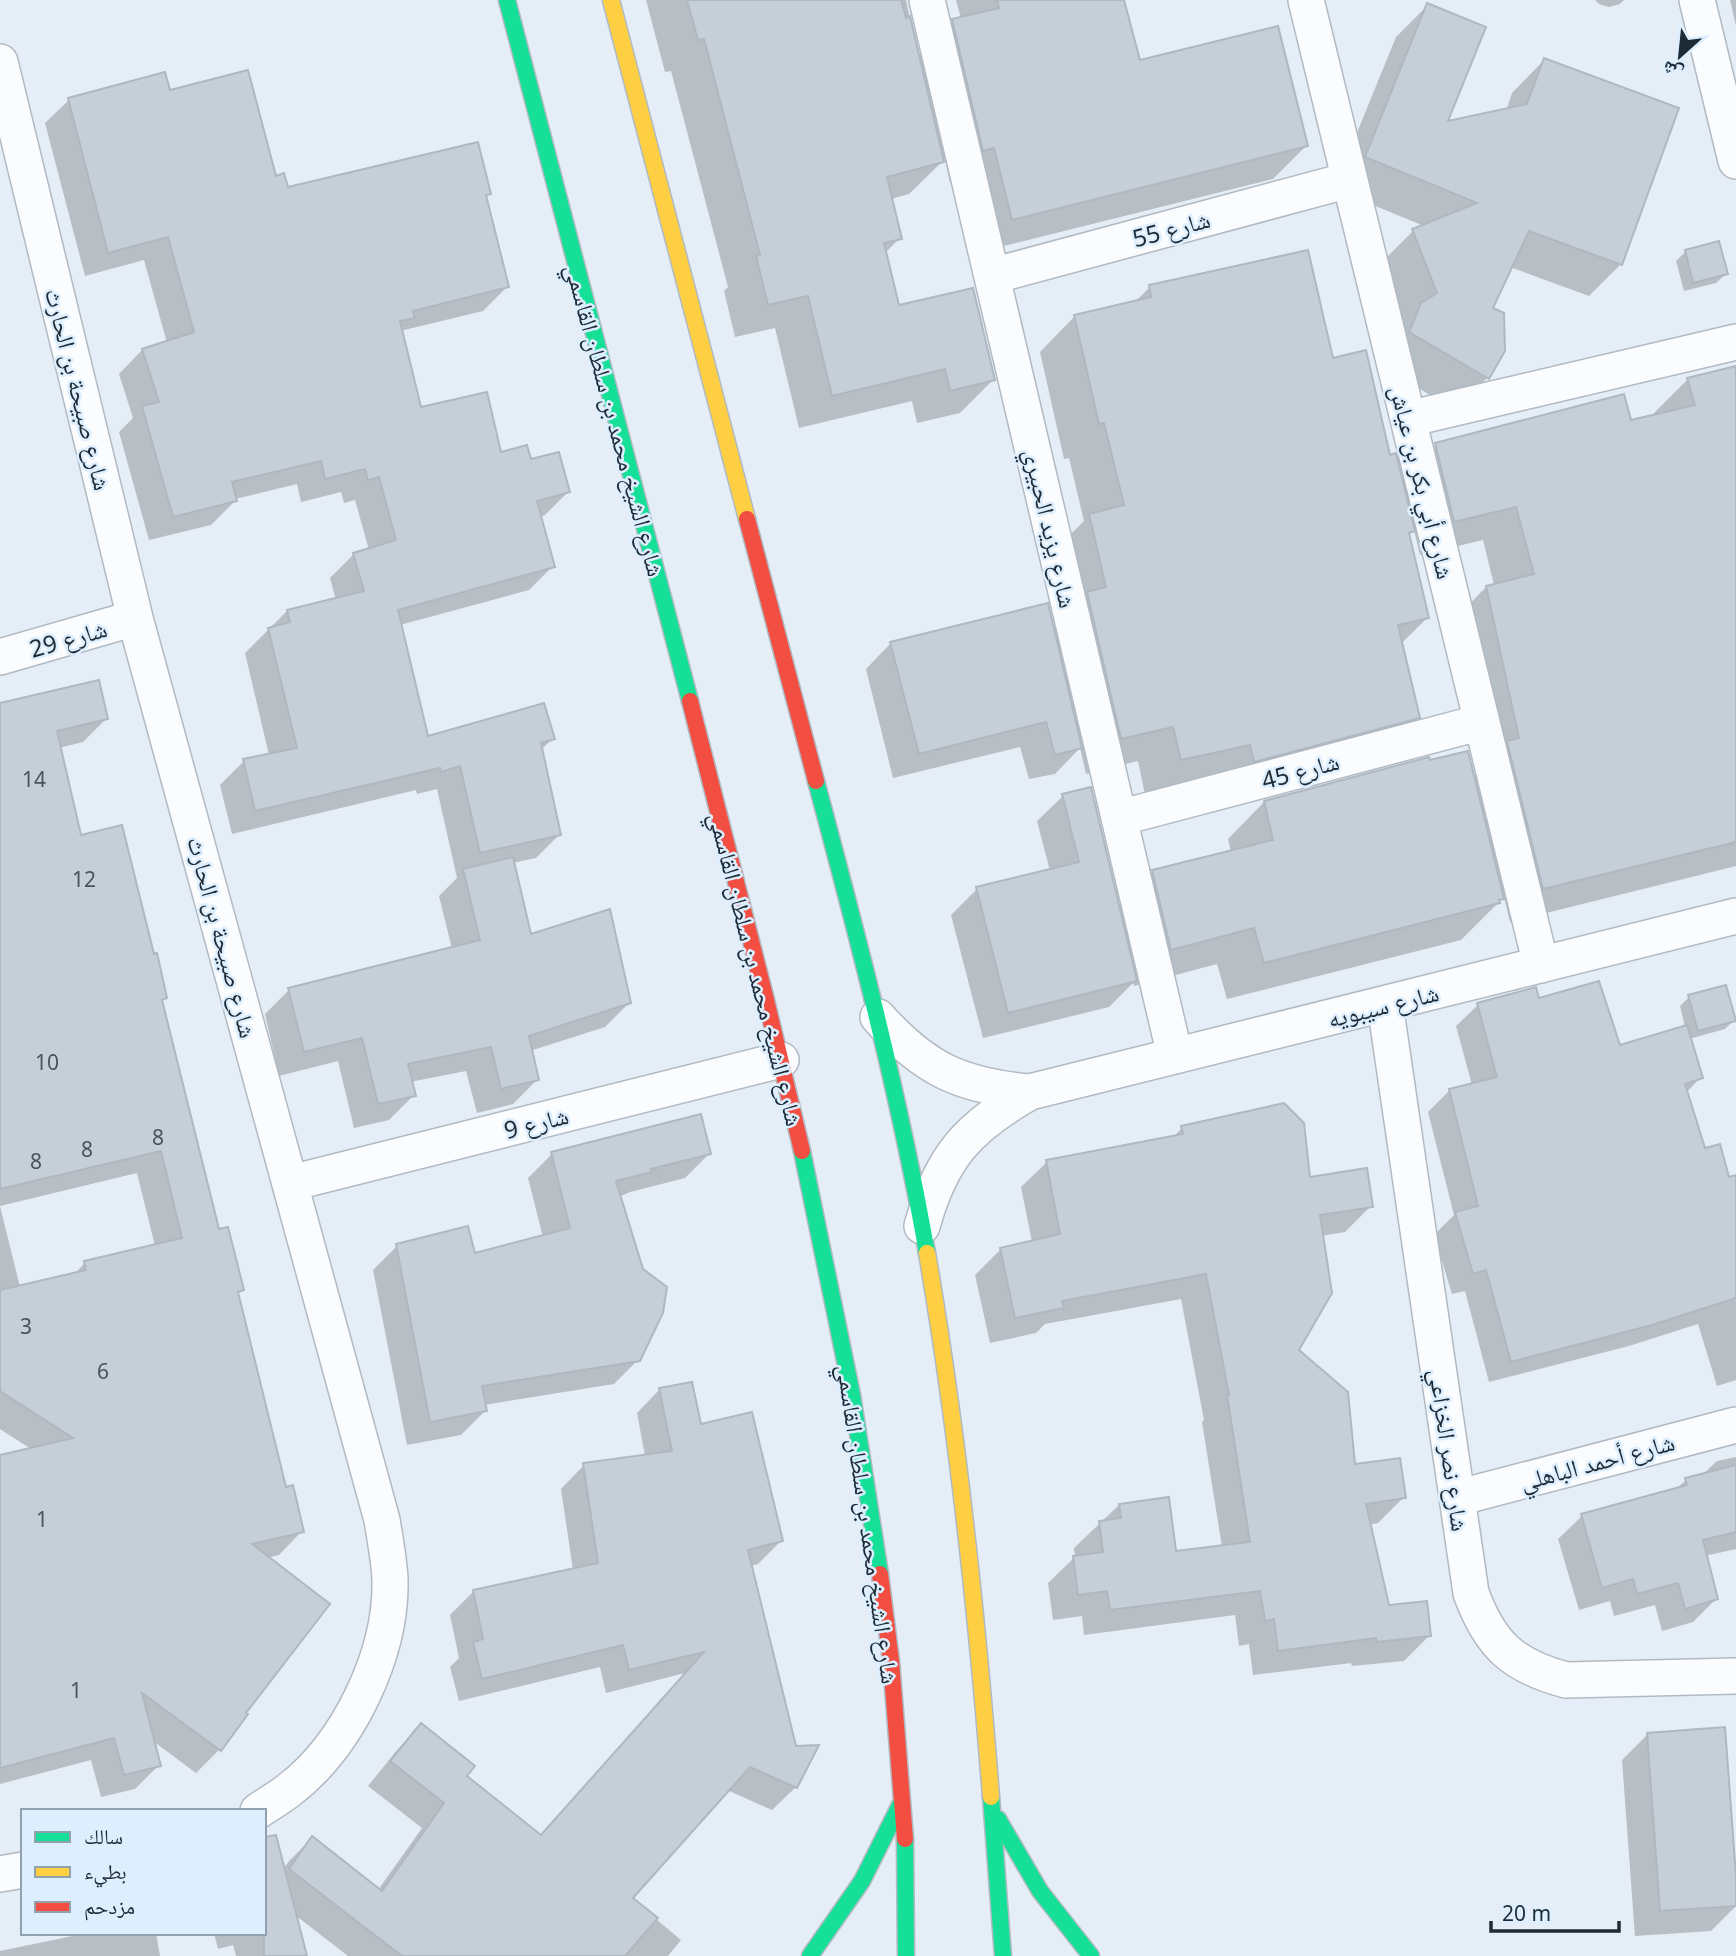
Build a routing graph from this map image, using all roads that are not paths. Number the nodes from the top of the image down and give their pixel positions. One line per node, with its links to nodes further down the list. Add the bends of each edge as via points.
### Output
1 (507, 0): 22 (main road, شارع الشيخ محمد بن سلطان القاسمي)
2 (611, 0): 20 (main road)
3 (927, 0): 10 (street, شارع يزيد الحبيري)
4 (1306, 0): 9 (street, شارع أبي بكر بن عياش)
5 (1697, 0): 7 (street)
6 (0, 62): 13 (street, شارع صبيحة بن الحارث)
7 (1728, 94): 8 (street)
8 (1736, 162)
9 (1349, 180): 10 (street, شارع 55); 12 (street, شارع أبي بكر بن عياش)
10 (992, 276): 16 (street, شارع يزيد الحبيري)
11 (1736, 342): 12 (street)
12 (1408, 419): 15 (street, شارع أبي بكر بن عياش)
13 (135, 618): 14 (street, شارع 29); 24 (street, شارع صبيحة بن الحارث)
14 (0, 657)
15 (1482, 722): 16 (street, شارع 45); 18 (street, شارع أبي بكر بن عياش)
16 (1119, 818): 21 (street, شارع يزيد الحبيري)
17 (1736, 916): 18 (street, شارع سيبويه)
18 (1541, 965): 19 (street, شارع سيبويه)
19 (1385, 1004): 21 (street, شارع سيبويه); 27 (street, شارع نصر الخزاعي)
20 (878, 1017): 23 (street, شارع سيبويه, via 901,1043 961,1080 995,1089); 25 (main road)
21 (1175, 1056): 23 (street, شارع سيبويه)
22 (780, 1060): 24 (street, شارع 9); 29 (main road, شارع الشيخ محمد بن سلطان القاسمي, via 824,1249 858,1431 886,1613)
23 (1030, 1091): 25 (street, شارع سيبويه, via 971,1132 932,1192)
24 (291, 1183): 30 (street, شارع صبيحة بن الحارث, via 382,1520 390,1580 384,1639 364,1696 332,1746 290,1789)
25 (922, 1226): 31 (main road, via 970,1544)
26 (1736, 1425): 27 (street, شارع أحمد الباهلي)
27 (1457, 1498): 28 (street, شارع نصر الخزاعي, via 1471,1593 1495,1642 1516,1660 1539,1673 1566,1680)
28 (1736, 1676)
29 (904, 1797): 34 (main road, via 862,1881); 35 (main road, شارع الشيخ محمد بن سلطان القاسمي)
30 (261, 1809)
31 (992, 1810): 36 (main road); 37 (main road, via 1039,1891)
32 (21, 1870): 33 (street)
33 (0, 1874)
34 (810, 1956)
35 (906, 1956)
36 (1003, 1956)
37 (1091, 1956)

